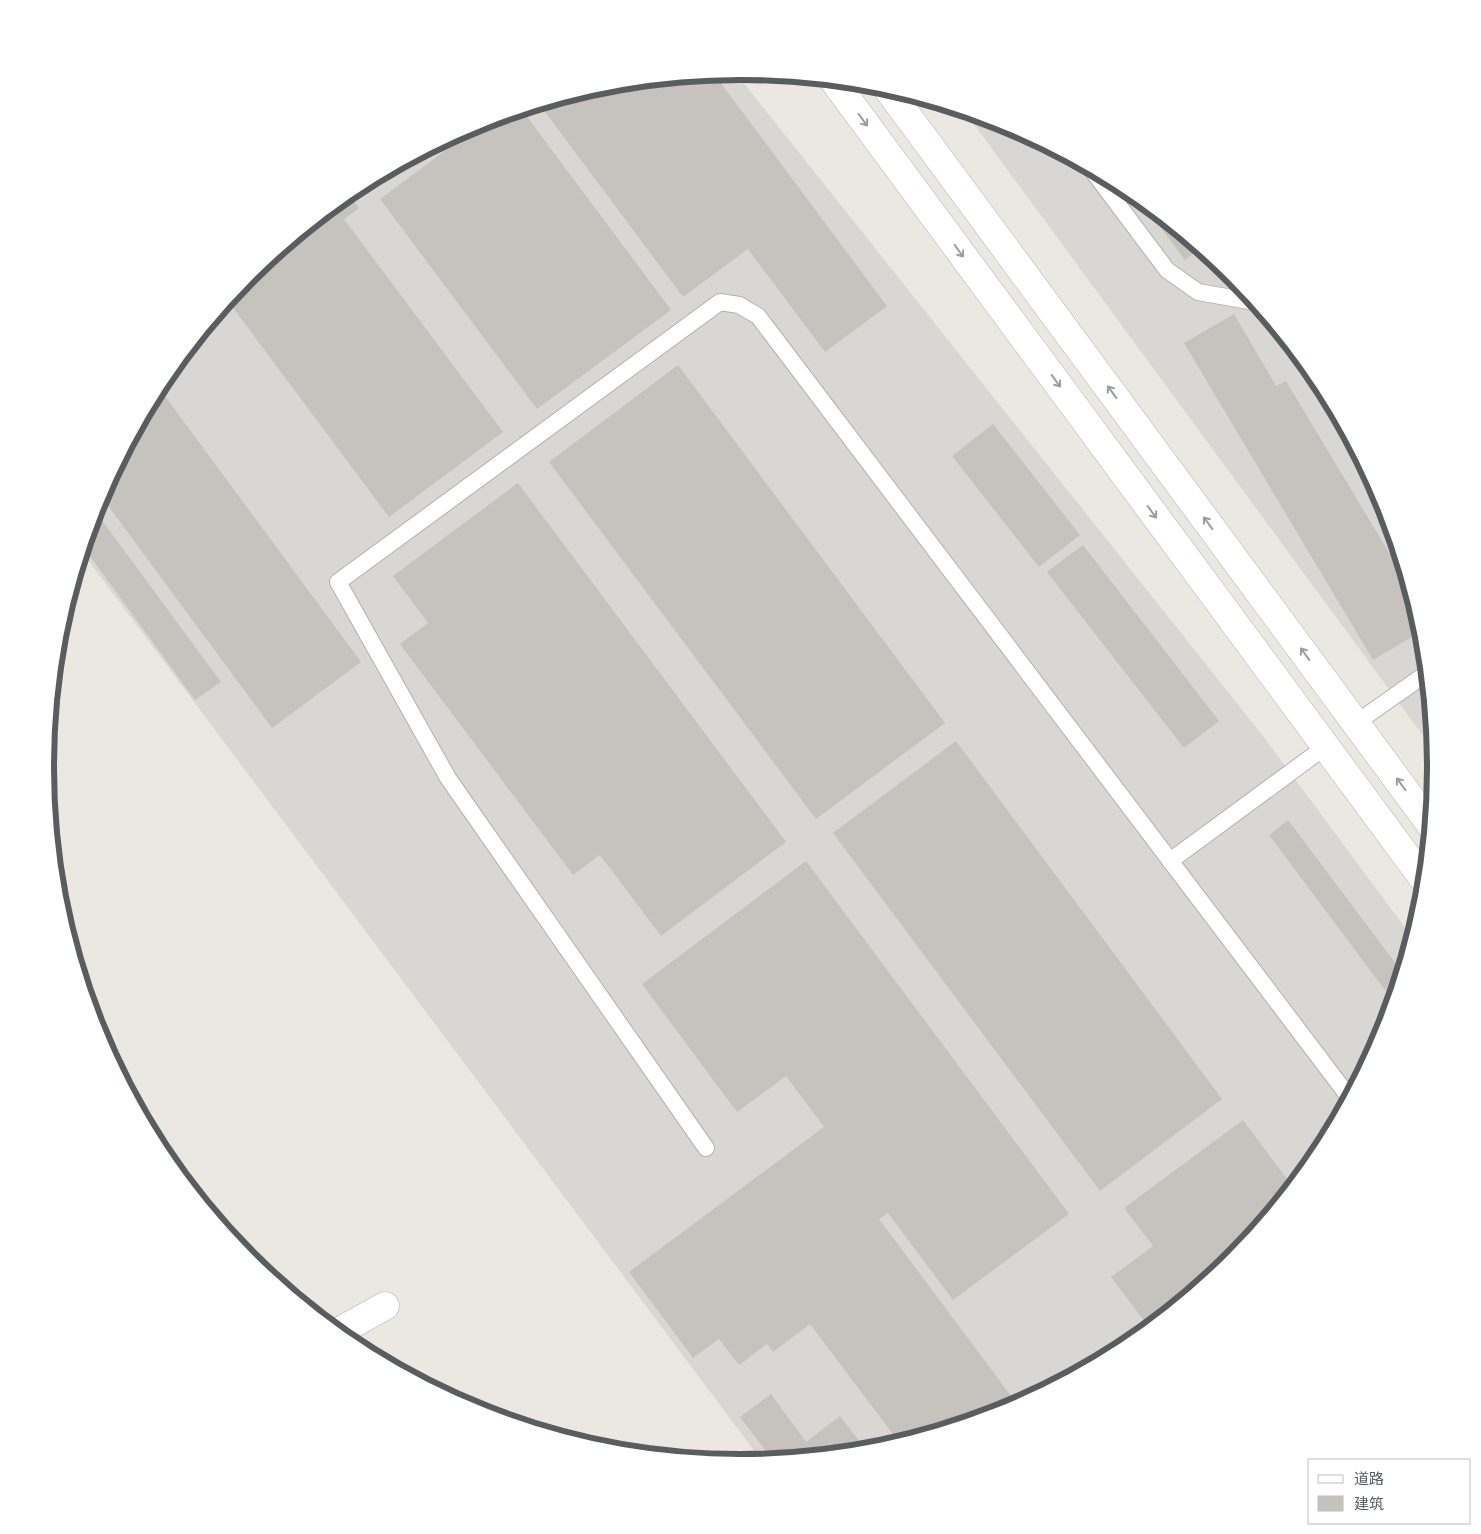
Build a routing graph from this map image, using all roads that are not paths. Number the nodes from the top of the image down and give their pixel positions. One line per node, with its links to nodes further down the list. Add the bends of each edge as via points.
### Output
1 (839, 87): 7 (street, one-way to 7)
2 (894, 98): 6 (street, one-way to 2)
3 (1102, 183): 4 (lane, via 1167,270 1198,292)
4 (1244, 300)
5 (1421, 677): 6 (lane)
6 (1356, 723): 8 (street, one-way to 6)
7 (1326, 747): 9 (lane); 10 (street)
8 (1425, 818)
9 (1170, 861): 11 (lane); 12 (lane, via 758,316 739,305 720,302 338,582 448,778)
10 (1419, 872)
11 (1345, 1092)
12 (706, 1148)
13 (385, 1306): 14 (street)
14 (345, 1328)

